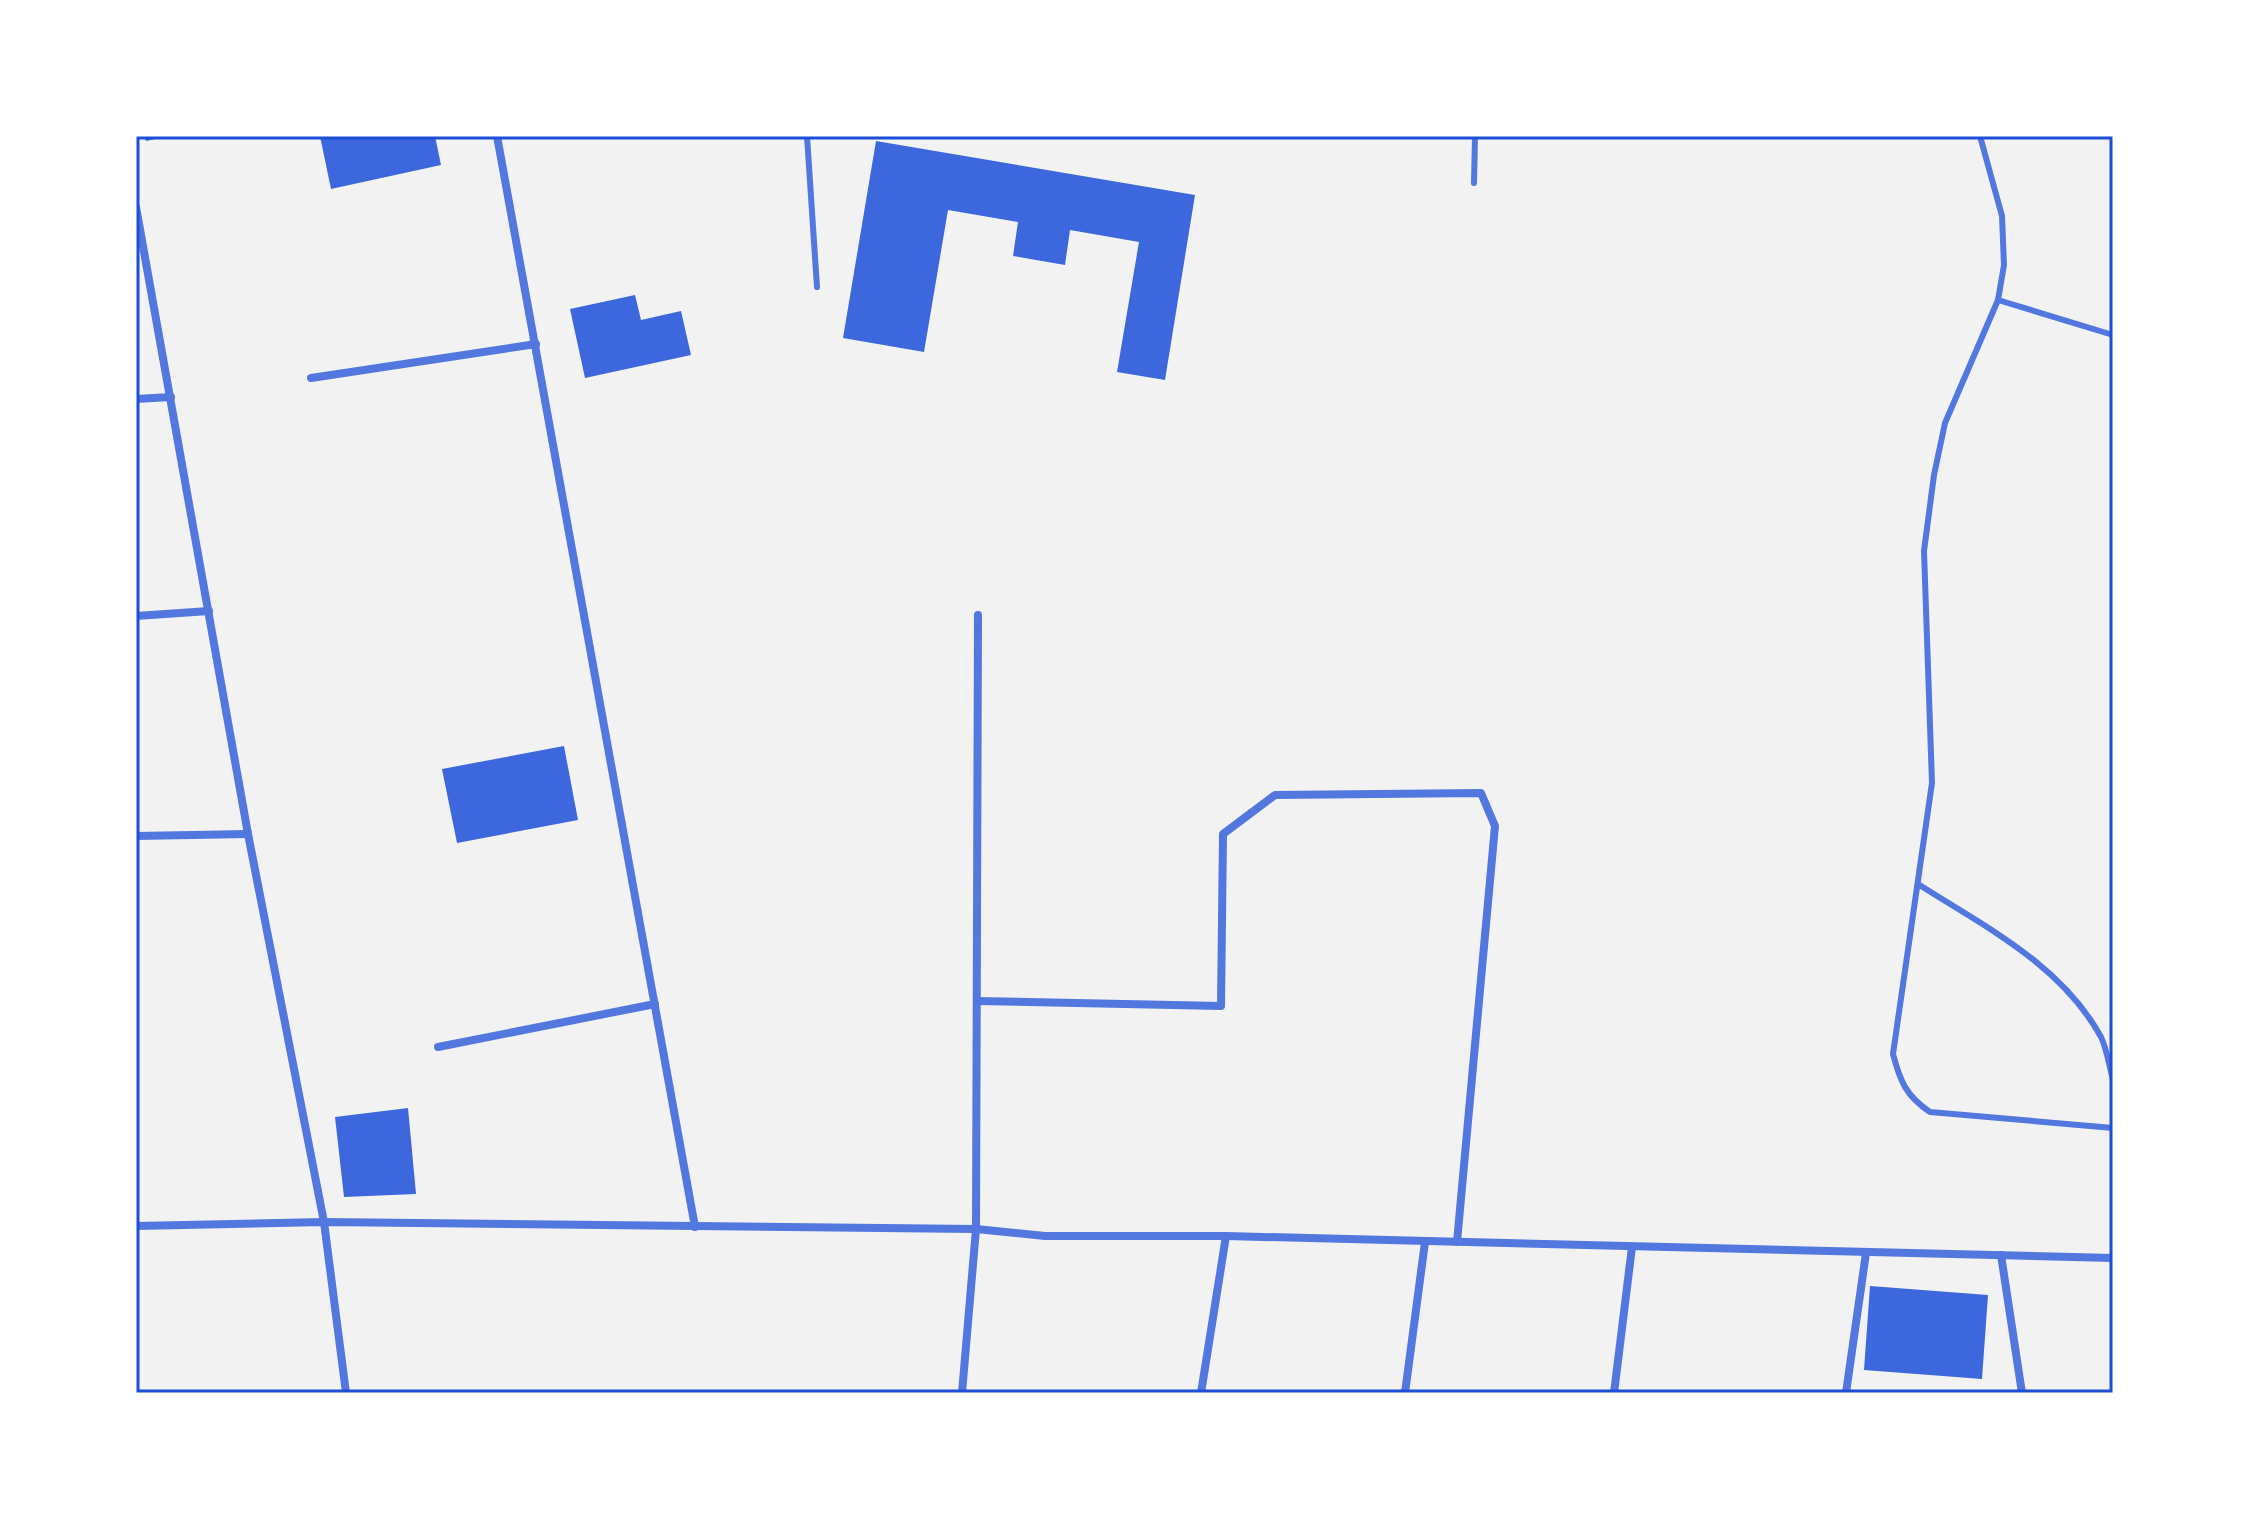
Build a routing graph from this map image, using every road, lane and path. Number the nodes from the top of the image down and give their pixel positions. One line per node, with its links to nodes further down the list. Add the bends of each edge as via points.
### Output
1 (497, 136): 10 (street)
2 (807, 136): 7 (lane)
3 (1475, 136): 5 (lane)
4 (1980, 136): 8 (lane, via 2002,216 2004,265)
5 (1474, 183)
6 (136, 207): 12 (street)
7 (817, 287)
8 (1998, 300): 9 (lane); 19 (lane, via 1945,423 1924,551 1932,783)
9 (2113, 335)
10 (536, 344): 11 (street); 21 (street)
11 (311, 378)
12 (171, 397): 13 (street); 14 (street)
13 (136, 399)
14 (209, 611): 16 (street); 17 (street)
15 (978, 615): 20 (street)
16 (136, 616)
17 (248, 834): 18 (street); 25 (street)
18 (136, 836)
19 (1918, 884): 23 (lane, via 2038,961 2076,1001 2102,1040); 24 (lane, via 1893,1054 1911,1099 1930,1112)
20 (977, 1001): 28 (street); 31 (street, via 1221,1006 1223,834 1275,795 1481,793 1495,826)
21 (655, 1004): 22 (street); 27 (street)
22 (438, 1047)
23 (2113, 1079)
24 (2113, 1128)
25 (324, 1222): 26 (street); 27 (street); 36 (street)
26 (136, 1226)
27 (695, 1227): 28 (street)
28 (976, 1229): 29 (street, via 1045,1236); 37 (street)
29 (1226, 1236): 30 (street); 38 (street)
30 (1425, 1242): 31 (street); 39 (street)
31 (1457, 1242): 32 (street)
32 (1632, 1247): 33 (street); 40 (street)
33 (1866, 1253): 34 (street); 41 (street)
34 (2001, 1255): 35 (street); 42 (street)
35 (2113, 1258)
36 (346, 1393)
37 (962, 1393)
38 (1201, 1393)
39 (1405, 1393)
40 (1614, 1393)
41 (1846, 1393)
42 (2022, 1393)

